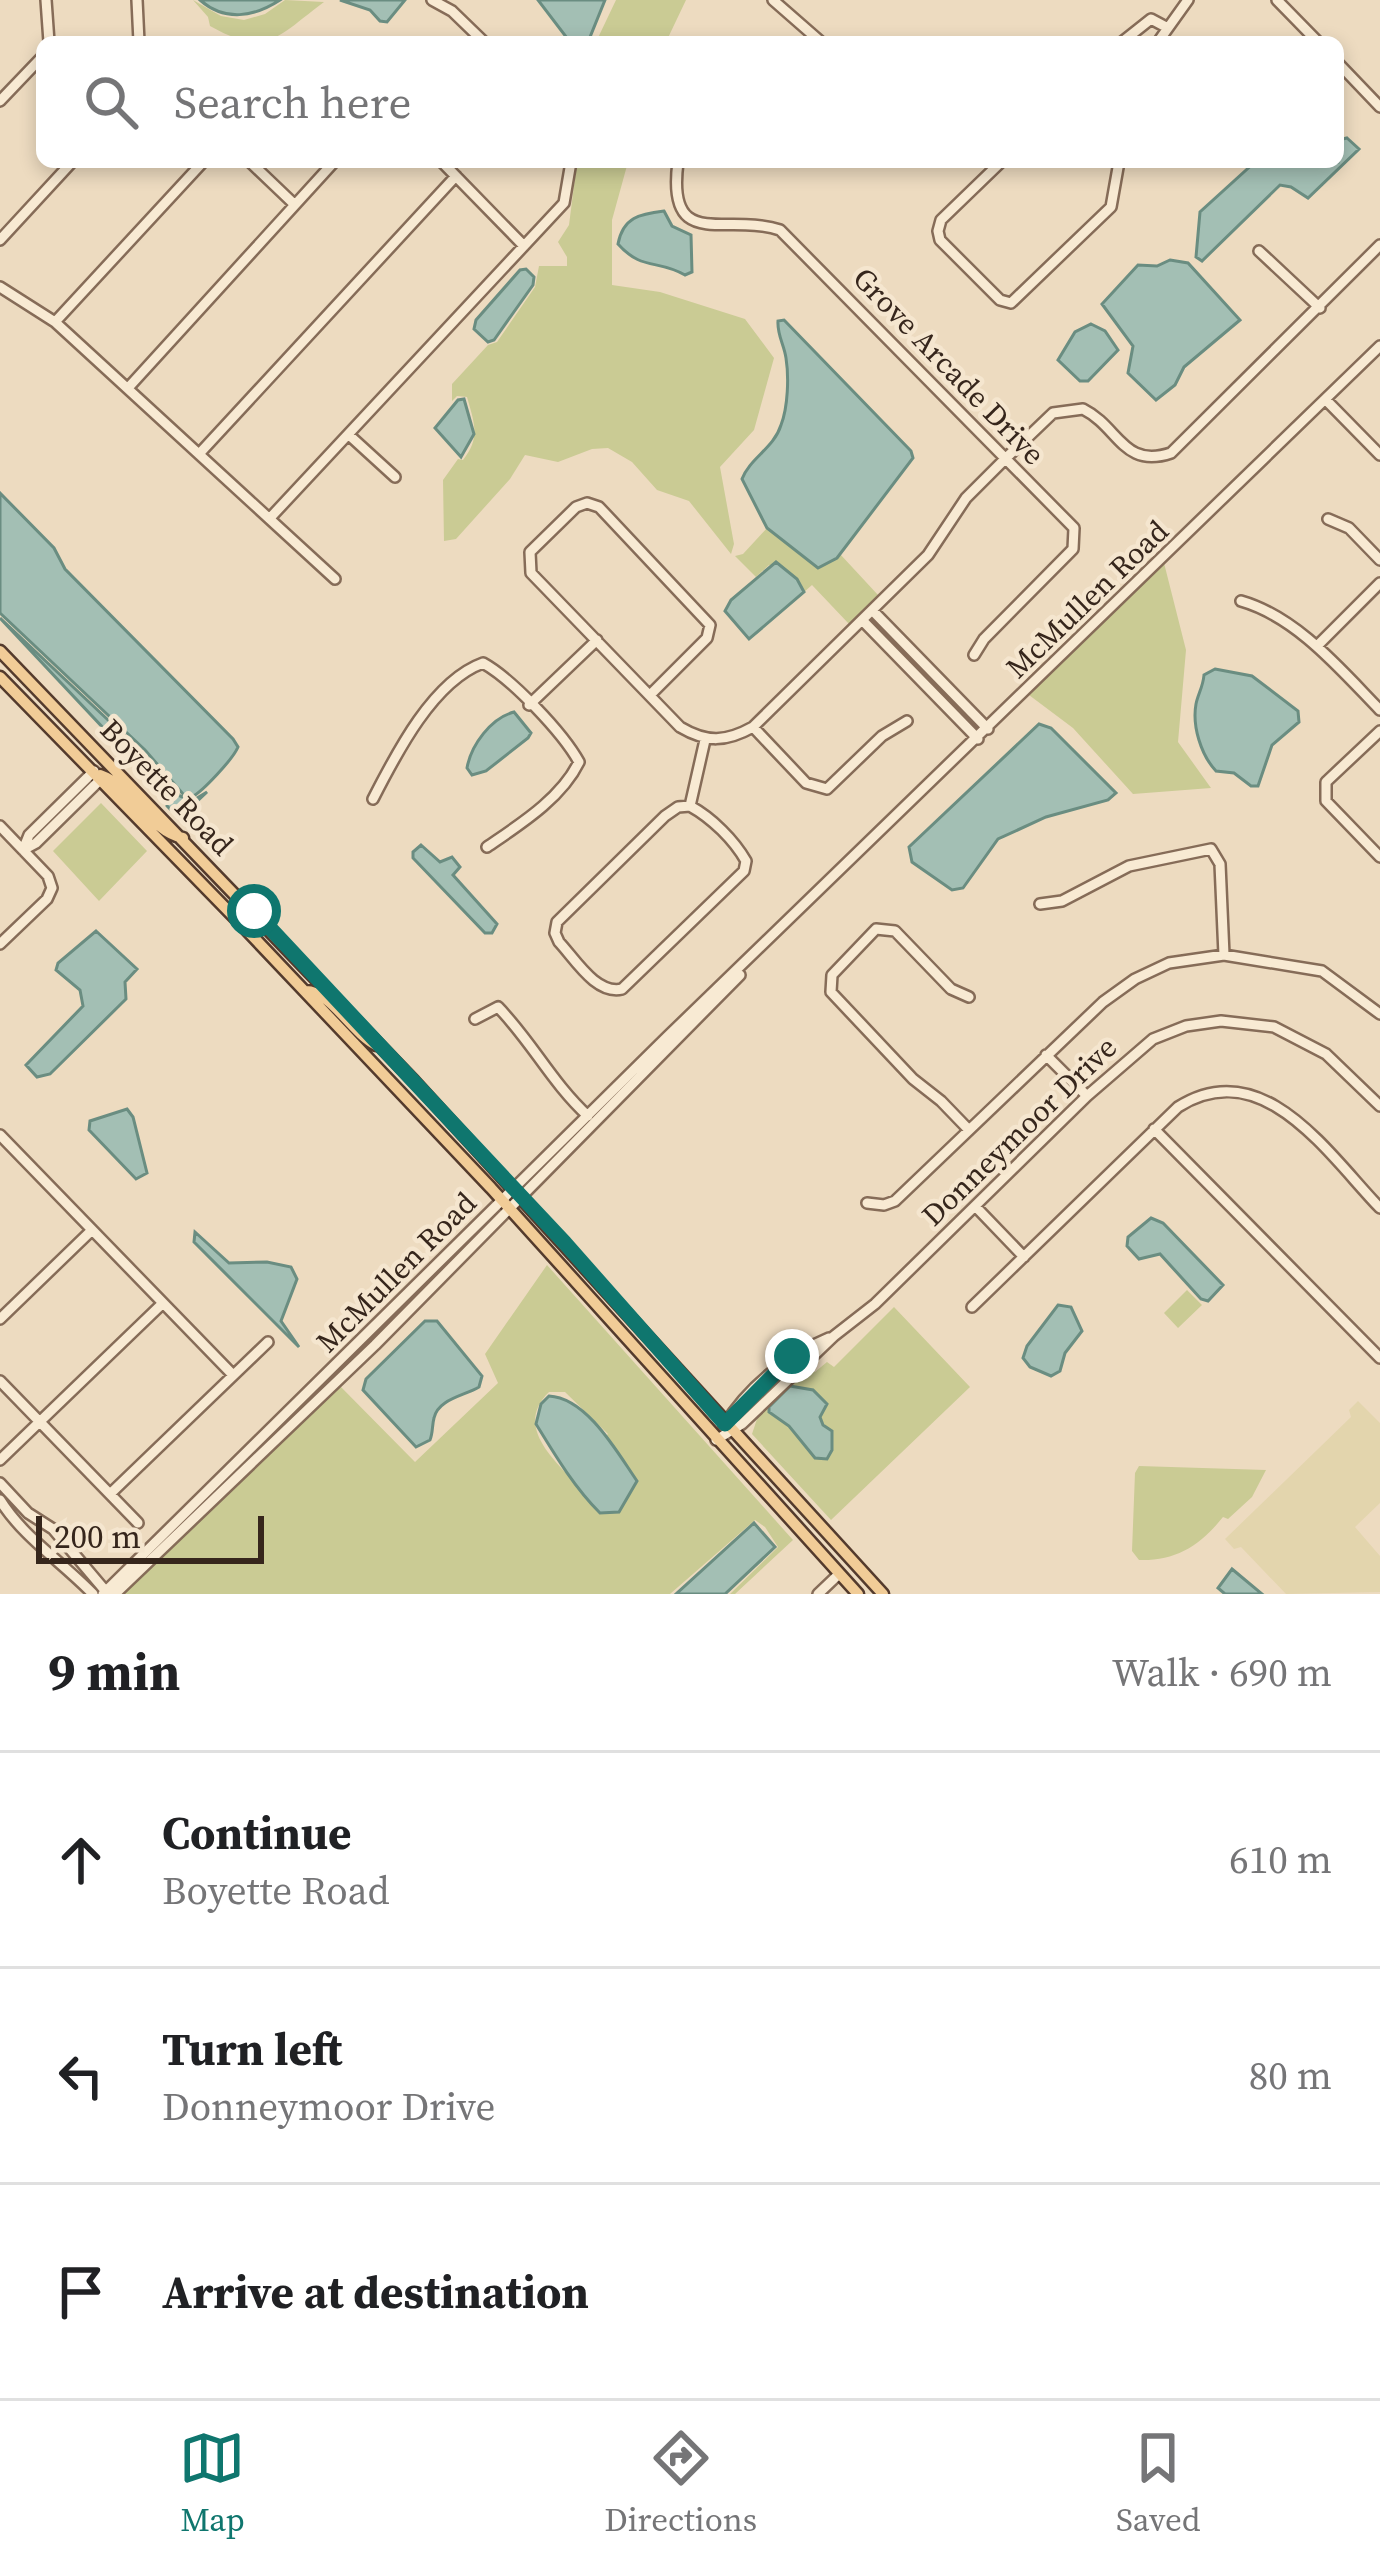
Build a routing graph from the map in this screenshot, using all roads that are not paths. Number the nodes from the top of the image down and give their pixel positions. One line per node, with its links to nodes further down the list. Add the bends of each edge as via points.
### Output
1 (46, 0): 10 (street)
2 (137, 0): 11 (street)
3 (432, 0): 12 (street)
4 (772, 0): 8 (street)
5 (796, 0): 8 (street)
6 (1189, 0): 9 (street)
7 (1277, 0): 16 (street)
8 (787, 12): 13 (street)
9 (1166, 27): 14 (street, via 1150,19); 15 (street)
10 (49, 36)
11 (139, 36)
12 (478, 36)
13 (814, 36)
14 (1129, 36)
15 (1161, 36)
16 (1312, 36)
17 (36, 62): 19 (street)
18 (1344, 69): 20 (street)
19 (0, 101)
20 (1380, 106)
21 (66, 168): 32 (street)
22 (197, 168): 38 (street)
23 (256, 168): 31 (street)
24 (328, 168): 31 (street)
25 (448, 168): 30 (street)
26 (571, 168): 34 (street, via 564,202)
27 (677, 168): 45 (street, Grove Arcade Drive, via 686,217 780,230)
28 (995, 168): 29 (street, via 938,231 1011,303 1112,207)
29 (1118, 168)
30 (456, 176): 34 (street); 43 (street)
31 (294, 204): 40 (street)
32 (0, 240)
33 (1380, 245): 37 (street)
34 (524, 247): 42 (street)
35 (1259, 251): 37 (street)
36 (0, 287): 38 (street)
37 (1321, 308): 45 (street, via 1172,453 1133,454 1093,414 1064,409)
38 (56, 322): 40 (street)
39 (1380, 346): 41 (street, McMullen Road)
40 (128, 388): 43 (street)
41 (1326, 400): 44 (street); 65 (street, McMullen Road)
42 (349, 435): 46 (street); 47 (street)
43 (199, 454): 47 (street)
44 (1380, 455)
45 (1006, 458): 53 (street); 58 (street, Grove Arcade Drive, via 1076,538)
46 (394, 477)
47 (270, 518): 50 (street)
48 (1328, 519): 49 (street)
49 (1380, 560)
50 (335, 579)
51 (1380, 583): 56 (street)
52 (1241, 601): 56 (street)
53 (872, 610): 54 (street); 65 (street)
54 (862, 620): 64 (street); 67 (street)
55 (597, 640): 60 (street); 60 (street, via 528,562 587,503 599,506 710,625 707,638); 61 (street)
56 (1317, 646): 62 (street)
57 (0, 651): 73 (main road, Boyette Road)
58 (974, 655)
59 (0, 677): 69 (main road, Boyette Road)
60 (650, 694): 68 (street, via 680,727)
61 (529, 704): 70 (street, via 495,670 483,663 469,668 416,721); 74 (street, via 579,763 524,822)
62 (1380, 710)
63 (907, 721): 64 (street, via 827,789 806,783)
64 (752, 727): 68 (street)
65 (988, 729): 67 (street, McMullen Road)
66 (1380, 731): 76 (street, via 1323,791)
67 (978, 739): 82 (street, McMullen Road)
68 (705, 740): 71 (street)
69 (97, 775): 73 (main road); 75 (street); 81 (main road, Boyette Road)
70 (374, 799)
71 (690, 806): 71 (street, via 740,850 744,872 622,989 602,988 559,942 557,922 665,816)
72 (0, 826): 75 (street)
73 (184, 838): 80 (main road, Boyette Road)
74 (487, 847)
75 (23, 850): 78 (street, via 52,888)
76 (1380, 857)
77 (1040, 904): 79 (street, via 1129,866 1210,849 1220,864)
78 (0, 944)
79 (1224, 955): 84 (street, via 1322,971); 87 (street, via 1169,963 1135,979)
80 (301, 961): 81 (main road); 86 (main road, Boyette Road)
81 (304, 991): 86 (main road, via 319,993 357,1034); 96 (main road, Boyette Road)
82 (717, 995): 90 (street, McMullen Road); 94 (street, McMullen Road)
83 (969, 997): 92 (street, via 951,989 895,931 876,929 832,975 831,992)
84 (1380, 1014)
85 (475, 1019): 90 (street, via 498,1007)
86 (384, 1049): 94 (main road, Boyette Road)
87 (1046, 1055): 88 (street); 92 (street)
88 (1087, 1096): 89 (street, Donneymoor Drive, via 1153,1039 1246,1021 1326,1054); 97 (street, Donneymoor Drive)
89 (1380, 1106)
90 (588, 1116): 94 (street, McMullen Road)
91 (1154, 1129): 98 (street, via 1205,1094 1264,1097); 100 (street); 105 (street)
92 (969, 1130): 95 (street, via 895,1201)
93 (0, 1135): 99 (street)
94 (518, 1192): 96 (street, McMullen Road); 109 (main road, Boyette Road)
95 (867, 1203)
96 (506, 1204): 110 (main road, Boyette Road); 117 (street, McMullen Road); 119 (street, McMullen Road, via 375,1345)
97 (975, 1206): 100 (street); 109 (street, Donneymoor Drive)
98 (1380, 1208)
99 (92, 1230): 101 (street); 103 (street)
100 (1024, 1257): 102 (street)
101 (163, 1303): 106 (street); 108 (street)
102 (972, 1307)
103 (0, 1319)
104 (268, 1342): 106 (street)
105 (1380, 1358)
106 (233, 1375): 113 (street)
107 (0, 1381): 108 (street)
108 (40, 1422): 111 (street); 113 (street)
109 (728, 1427): 110 (street, Donneymoor Drive); 123 (main road, Boyette Road)
110 (716, 1440): 116 (main road, Boyette Road)
111 (0, 1460)
112 (0, 1483): 118 (street)
113 (110, 1494): 115 (street)
114 (0, 1500): 120 (street)
115 (138, 1523)
116 (839, 1574): 121 (street); 122 (main road, Boyette Road)
117 (121, 1578): 118 (street); 119 (street, McMullen Road)
118 (94, 1579): 119 (street)
119 (108, 1593)
120 (93, 1594)
121 (818, 1594)
122 (858, 1594)
123 (883, 1594)

